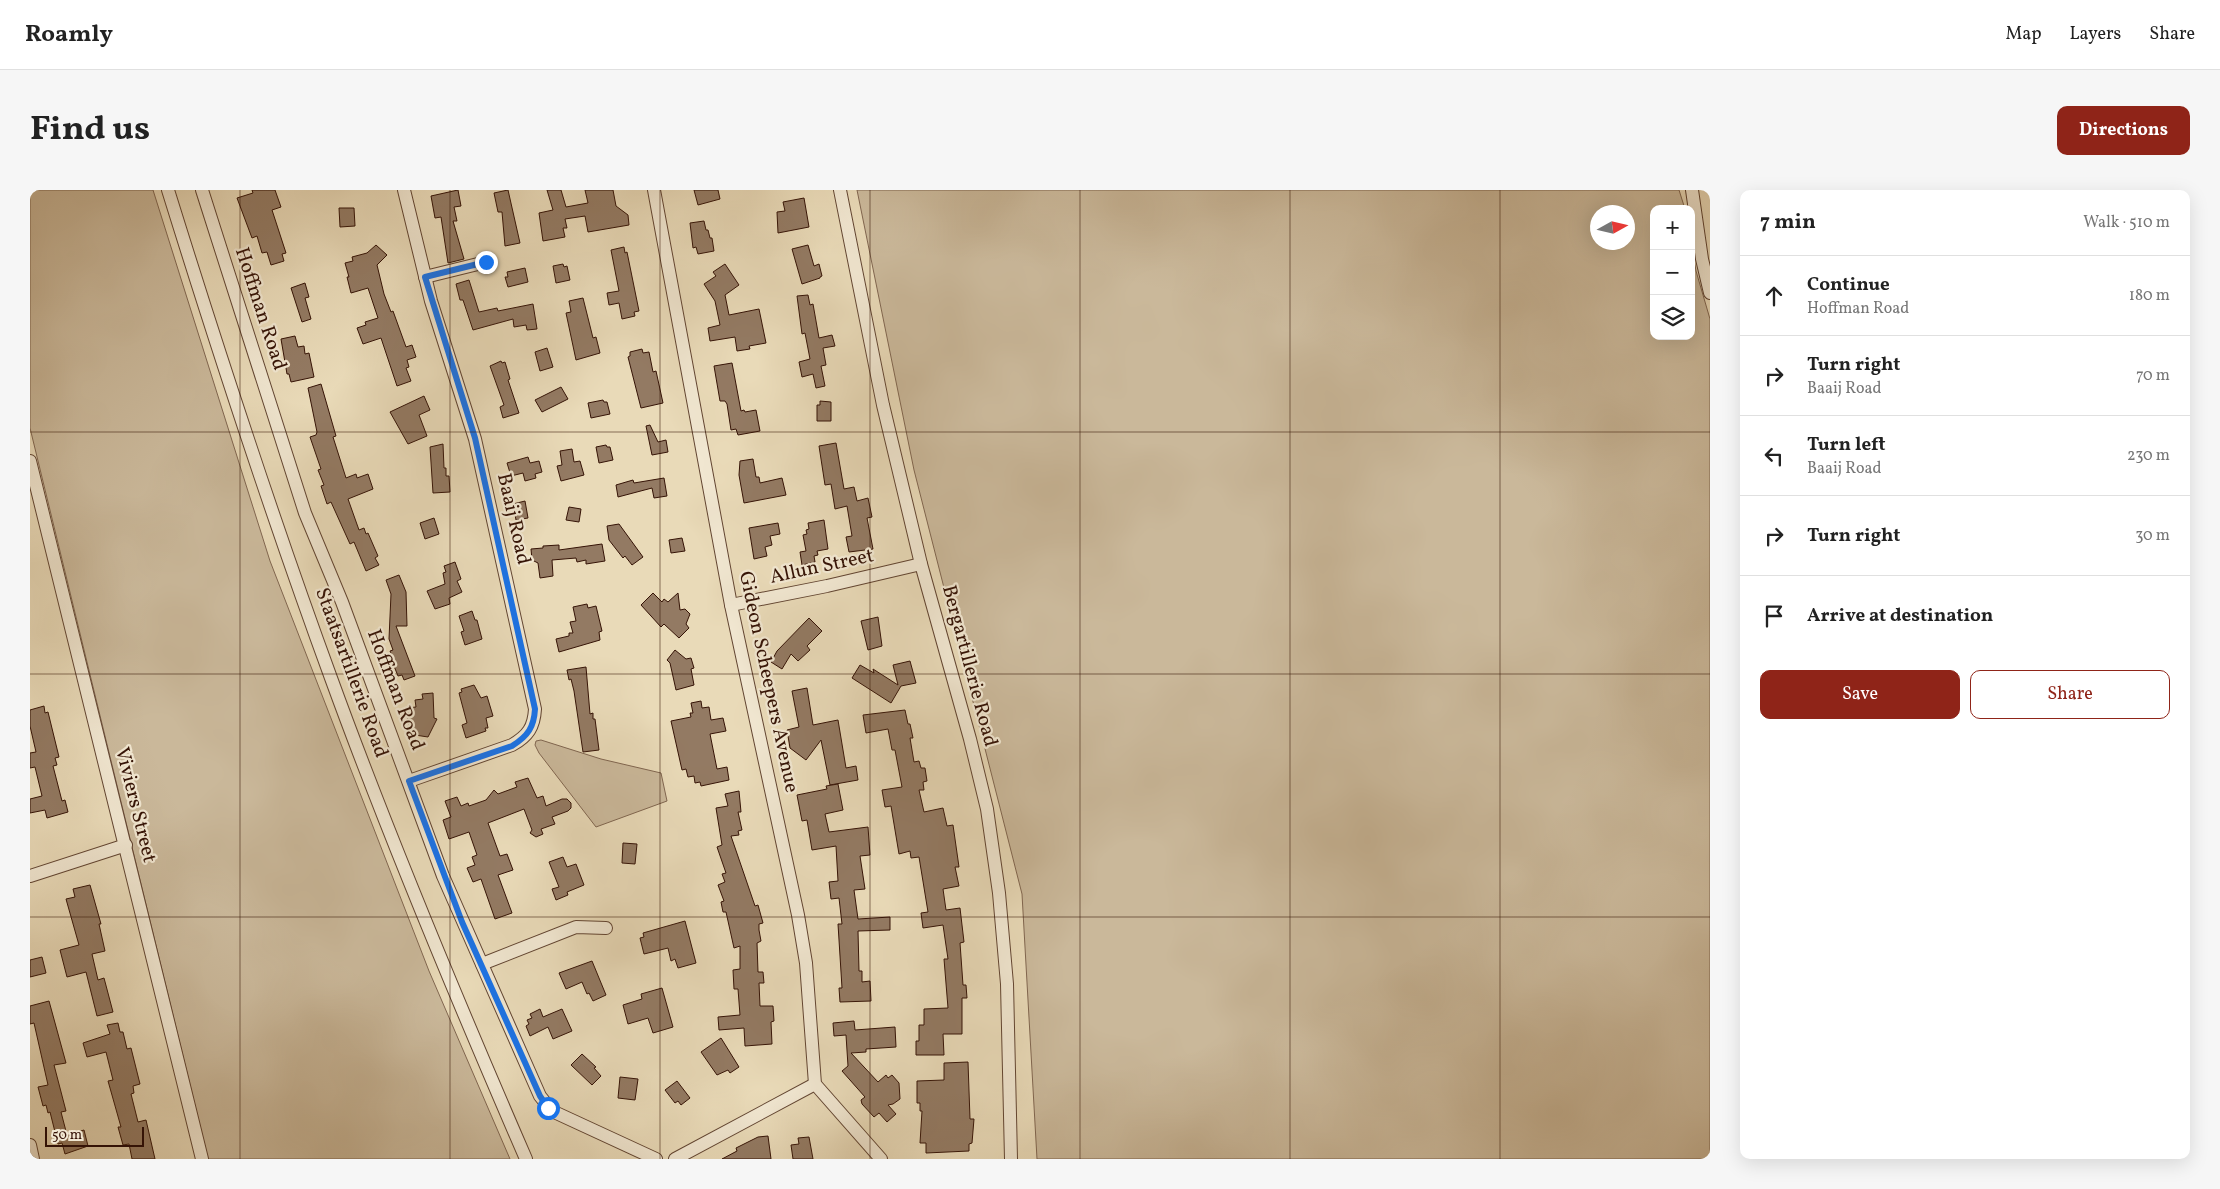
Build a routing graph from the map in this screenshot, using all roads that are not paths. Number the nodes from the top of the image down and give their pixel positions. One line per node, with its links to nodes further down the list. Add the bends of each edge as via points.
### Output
1 (168, 190): 22 (street, Staatsartillerie Road, via 259,474 331,679 455,995)
2 (202, 190): 13 (street, Hoffman Road, via 305,512)
3 (404, 190): 8 (street, Baaij Road)
4 (654, 190): 12 (street, Gideon Scheepers Avenue)
5 (840, 190): 11 (street, Bergartillerie Road, via 884,405)
6 (1692, 190): 9 (street)
7 (486, 262): 8 (street)
8 (425, 277): 13 (street, Baaij Road, via 475,438 535,709 534,724 524,739 512,746)
9 (1710, 293)
10 (30, 461): 14 (street, Viviers Street)
11 (921, 564): 12 (street, Allun Street); 26 (street, Bergartillerie Road, via 987,809 1008,984)
12 (731, 605): 18 (street, Gideon Scheepers Avenue, via 798,915 806,963)
13 (409, 781): 17 (street, Hoffman Road, via 444,876)
14 (126, 845): 15 (street); 21 (street, Viviers Street)
15 (30, 876)
16 (606, 928): 17 (street, via 576,927)
17 (482, 964): 23 (street, Hoffman Road, via 548,1108)
18 (815, 1084): 24 (street); 25 (street)
19 (30, 1145): 20 (street)
20 (33, 1159)
21 (202, 1159)
22 (526, 1159)
23 (656, 1159)
24 (675, 1159)
25 (881, 1159)
26 (1011, 1159)

